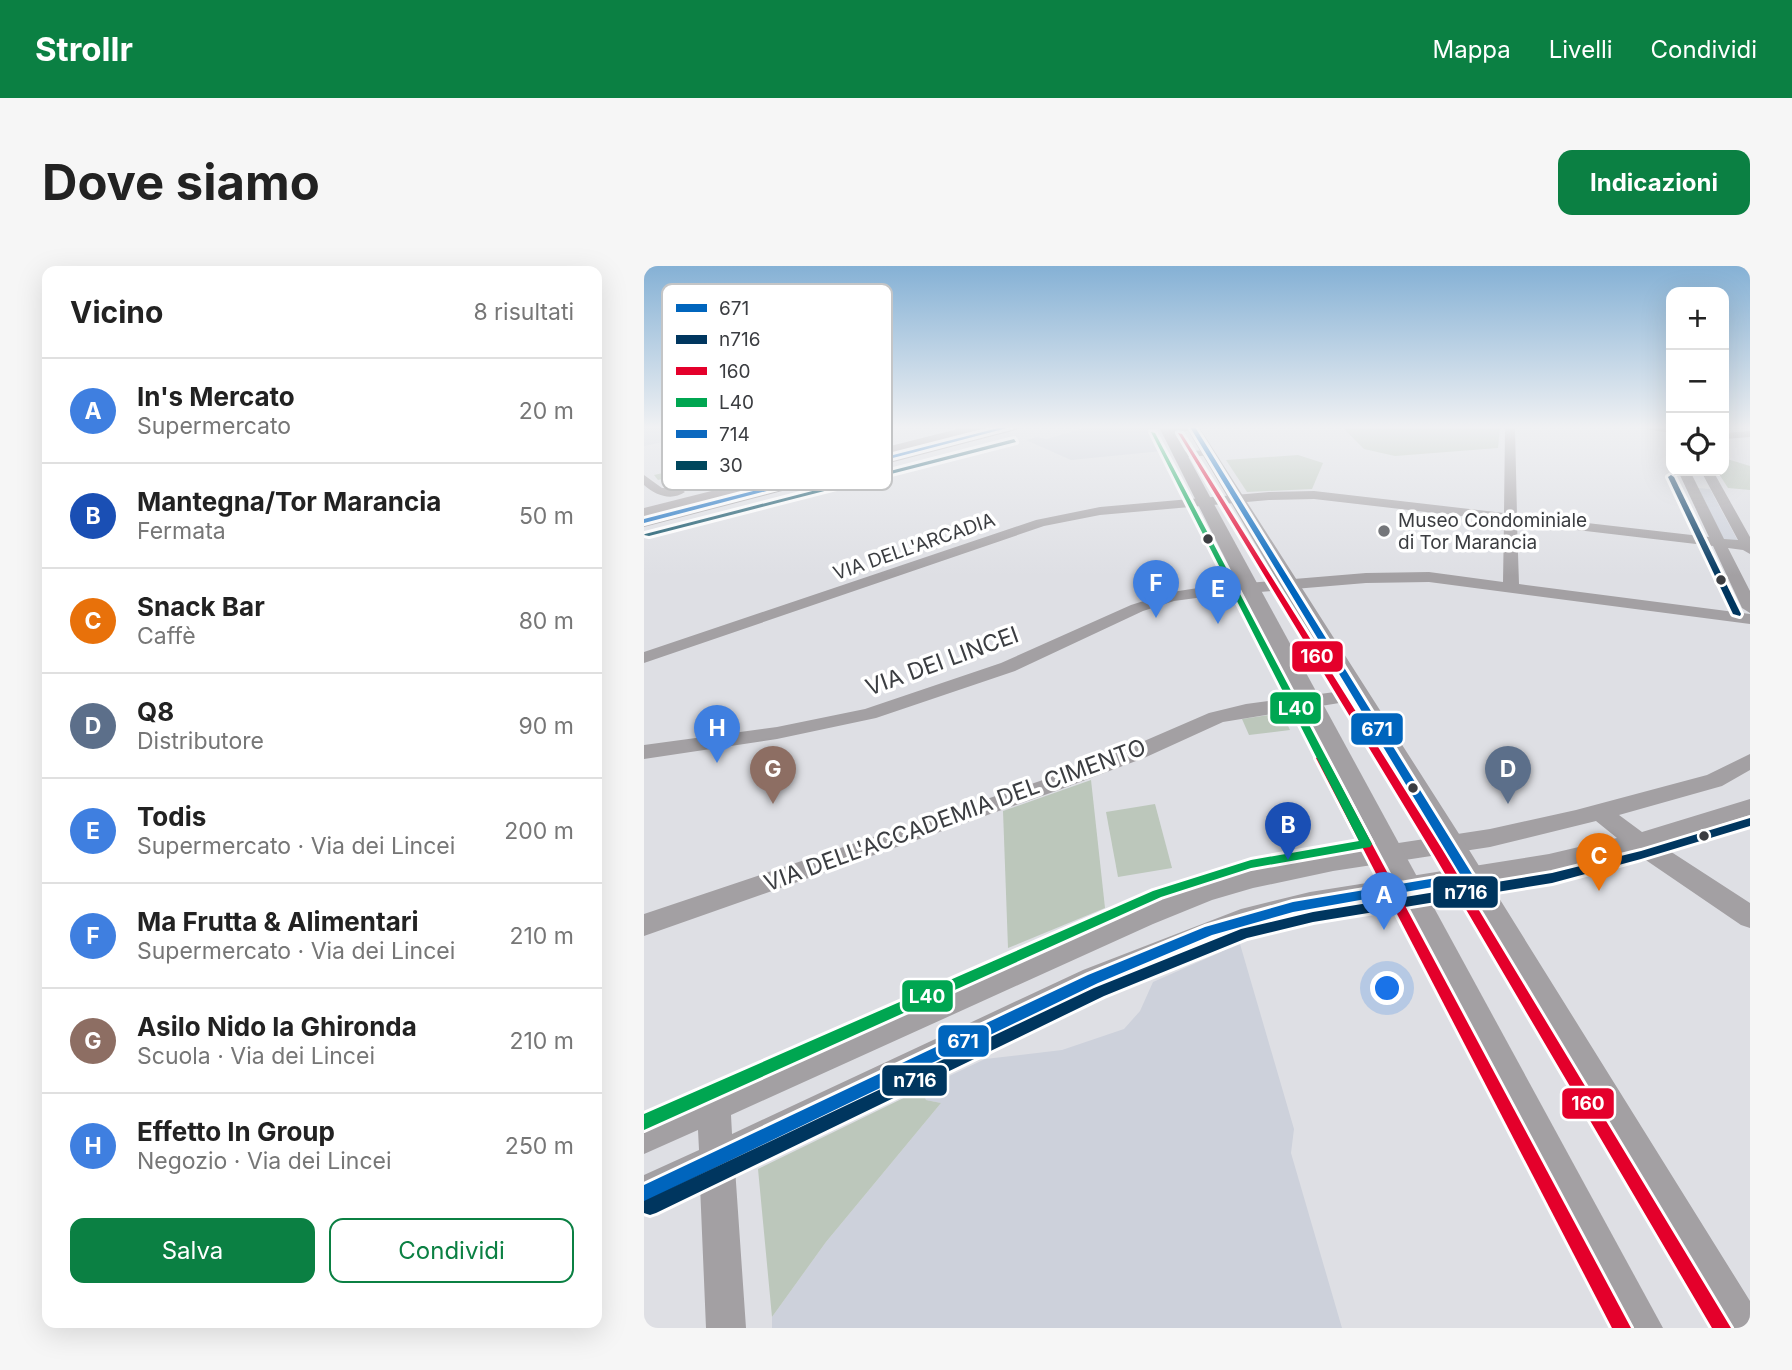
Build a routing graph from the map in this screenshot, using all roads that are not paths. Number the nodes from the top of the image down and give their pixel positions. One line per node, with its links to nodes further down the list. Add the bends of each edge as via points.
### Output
1 (1190, 477): 14 (street)
2 (1222, 477): 12 (street)
3 (1511, 477): 17 (street)
4 (1687, 477): 19 (street)
5 (1710, 477): 20 (street)
6 (644, 479): 11 (street, via 659,492)
7 (687, 490): 11 (main road)
8 (716, 490): 15 (main road)
9 (733, 490): 16 (main road)
10 (761, 490): 18 (main road)
11 (679, 492): 13 (main road)
12 (1236, 498): 14 (street, VIA DELL'ARCADIA); 17 (street, VIA DELL'ARCADIA, via 1321,495); 21 (street)
13 (644, 501)
14 (1203, 501): 23 (street); 26 (street, VIA DELL'ARCADIA, via 1100,510 1055,519)
15 (644, 508)
16 (644, 514)
17 (1511, 517): 19 (street, VIA DELL'ARCADIA); 22 (street)
18 (644, 522)
19 (1717, 542): 20 (street, VIA DELL'ARCADIA); 24 (street)
20 (1749, 548)
21 (1289, 585): 22 (street, VIA DEI LINCEI, via 1417,577); 23 (street, VIA DEI LINCEI); 27 (street)
22 (1511, 586): 25 (street, VIA DEI LINCEI)
23 (1247, 588): 28 (street); 29 (street, VIA DEI LINCEI, via 1172,597 1137,608 1008,667 869,714 749,738)
24 (1750, 608)
25 (1750, 619)
26 (644, 658)
27 (1357, 695): 28 (street, VIA DELL'ACCADEMIA DEL CIMENTO); 34 (street)
28 (1307, 701): 35 (street); 37 (street, VIA DELL'ACCADEMIA DEL CIMENTO, via 1216,717 1048,786)
29 (644, 752)
30 (1750, 761): 32 (street, via 1714,781)
31 (1750, 807): 33 (street)
32 (1600, 812): 33 (street); 34 (street, via 1523,832)
33 (1637, 842): 34 (street, via 1549,864); 36 (street)
34 (1459, 861): 35 (street); 35 (street); 44 (street)
35 (1396, 871): 38 (street, via 1265,875 1186,899); 40 (street, via 1241,920 1093,979); 43 (street)
36 (1750, 917)
37 (644, 925)
38 (713, 1106): 39 (street); 40 (street)
39 (644, 1137)
40 (716, 1160): 41 (street); 42 (street)
41 (644, 1194)
42 (726, 1328)
43 (1638, 1328)
44 (1738, 1328)

